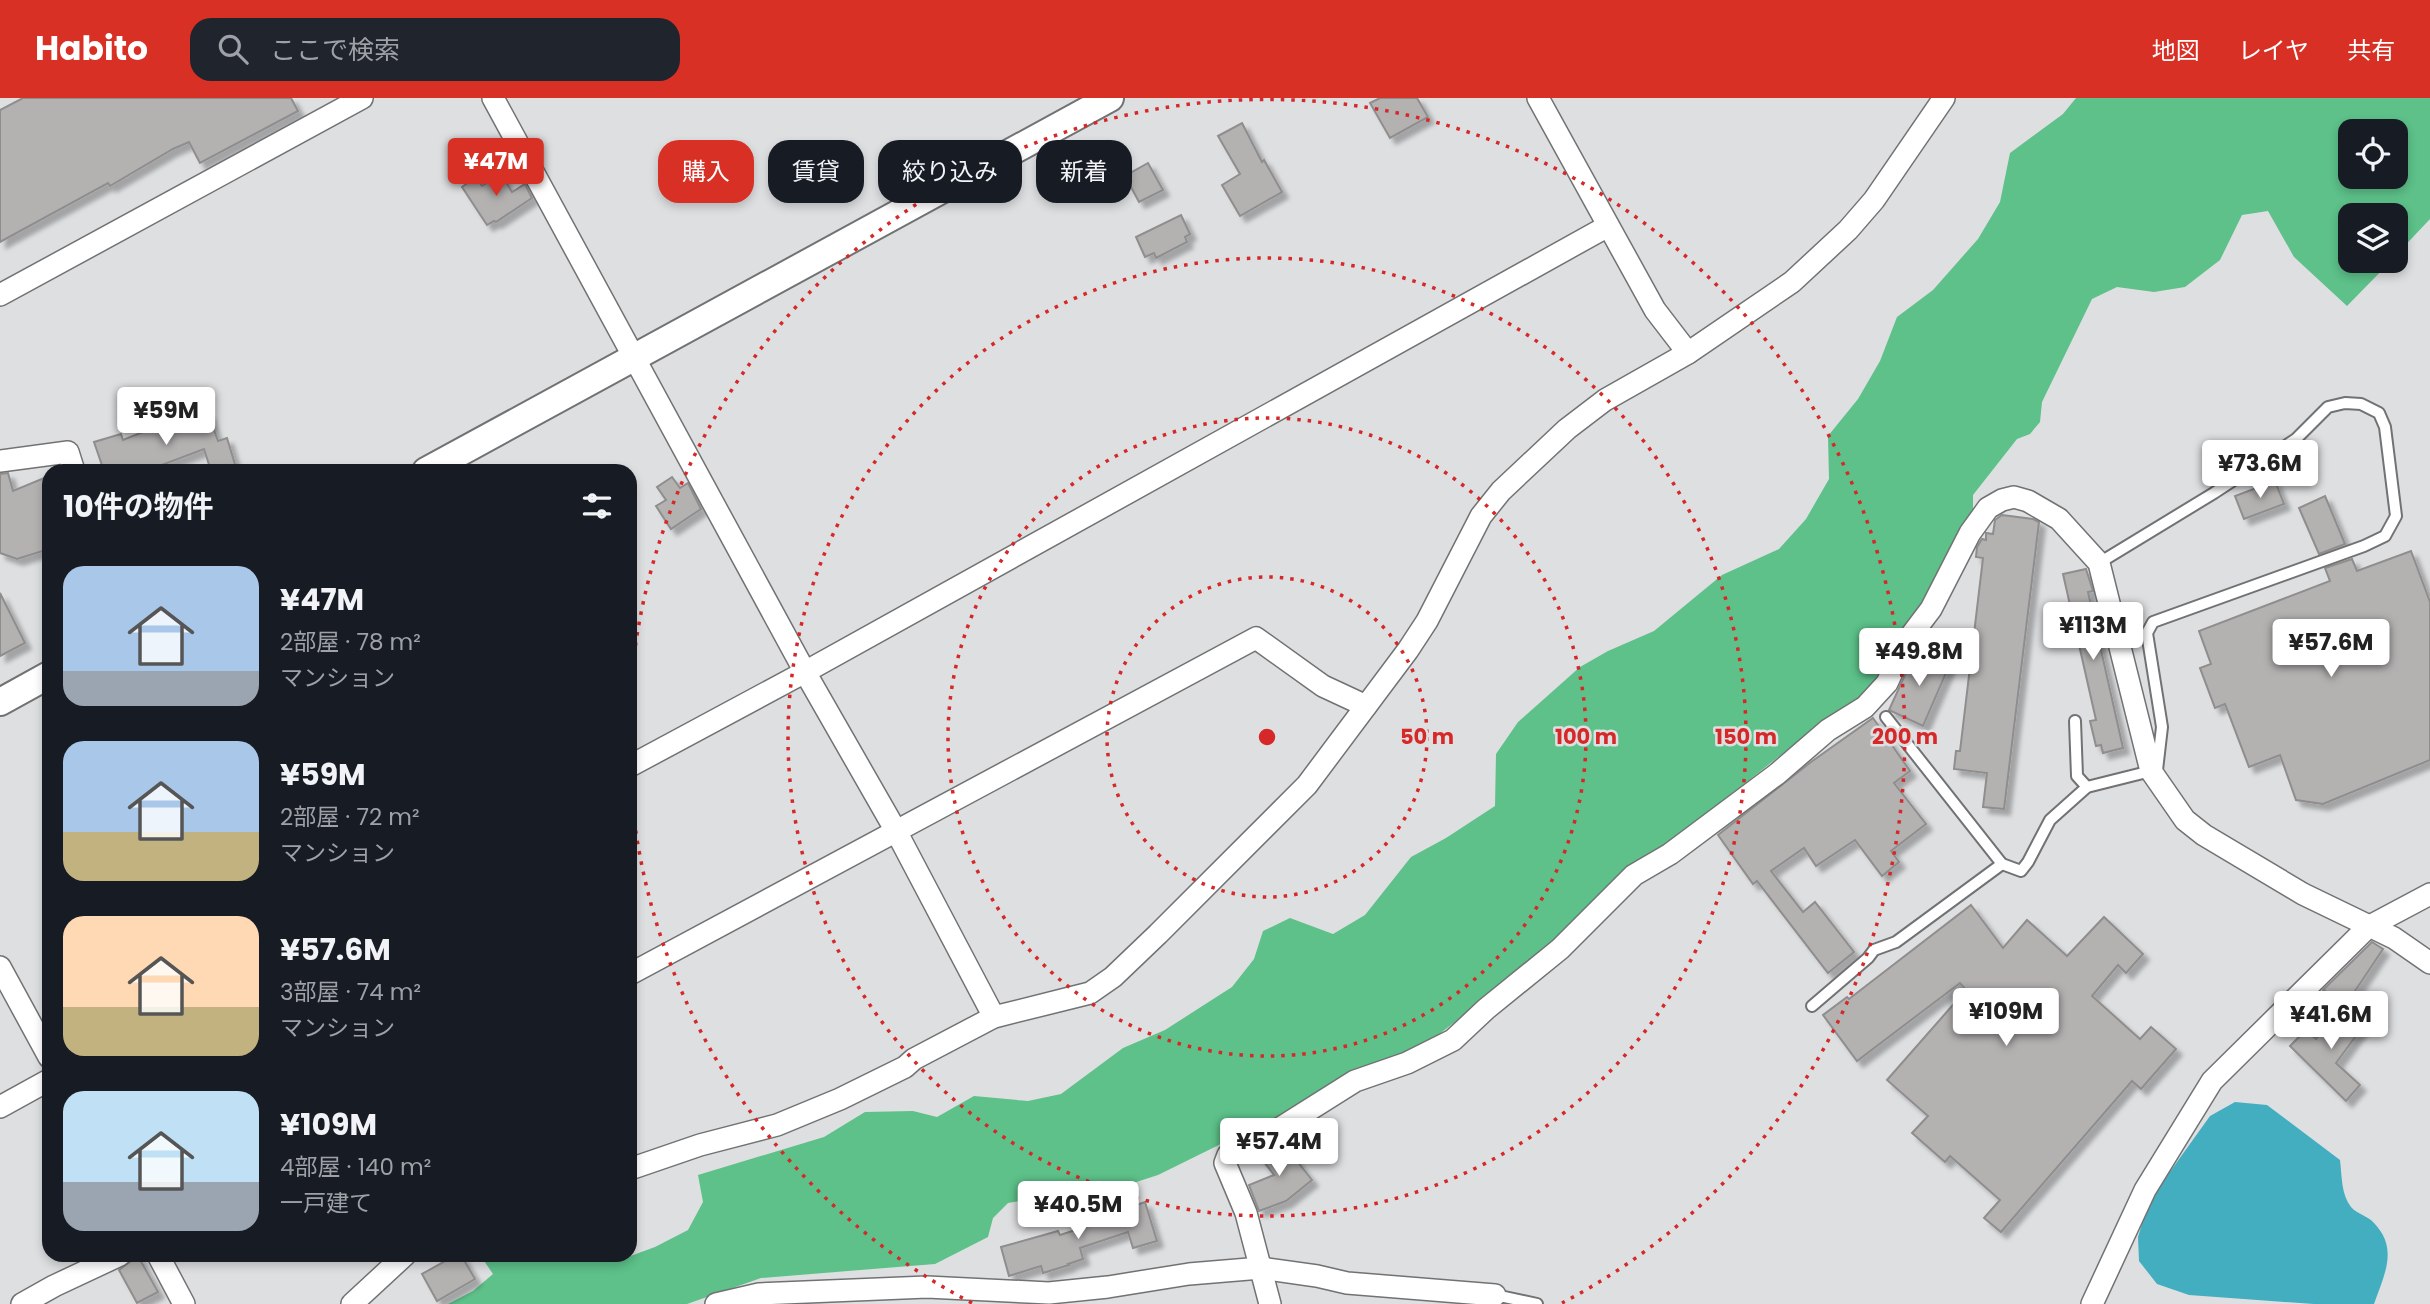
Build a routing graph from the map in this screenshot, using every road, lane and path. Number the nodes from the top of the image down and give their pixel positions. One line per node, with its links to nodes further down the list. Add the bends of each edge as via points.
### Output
1 (362, 98): 7 (street)
2 (493, 98): 9 (street)
3 (1110, 98): 9 (street)
4 (1538, 98): 6 (street)
5 (1944, 98): 8 (street, via 1874,200 1847,230 1792,282)
6 (1608, 226): 8 (street, via 1655,310); 14 (street)
7 (0, 295)
8 (1688, 353): 17 (street, via 1605,400 1501,491 1481,516 1427,621)
9 (634, 357): 12 (street); 14 (street)
10 (0, 461): 11 (street, via 68,452)
11 (72, 464)
12 (439, 464)
13 (2099, 563): 21 (street); 21 (lane, via 2296,439 2328,407 2361,404 2379,413 2385,427 2396,516 2385,536 2153,622 2147,633 2162,727); 39 (street, via 2059,519 2036,504 2014,497 1988,508 1931,609 1906,642 1887,683 1865,707 1828,730 1670,854 1634,875 1560,949 1453,1040 1355,1081 1228,1155 1225,1164 1246,1213)
14 (805, 672): 20 (street); 23 (street)
15 (42, 680): 16 (street)
16 (0, 702)
17 (1366, 706): 23 (street, via 1323,686 1256,638); 31 (street, via 1307,785 1112,977 1090,993)
18 (1886, 717): 24 (lane)
19 (2075, 721): 22 (lane, via 2077,776)
20 (637, 762)
21 (2153, 774): 22 (lane); 26 (street, via 2185,820 2204,835)
22 (2087, 787): 24 (lane, via 2050,820 2021,871)
23 (895, 831): 29 (street); 31 (street)
24 (2002, 864): 30 (lane, via 1896,942 1874,950)
25 (2430, 894): 26 (street)
26 (2368, 927): 27 (street, via 2394,938); 48 (street, via 2212,1081 2145,1190)
27 (2430, 963)
28 (0, 967): 32 (street)
29 (637, 970)
30 (1812, 1006)
31 (994, 1017): 35 (street, via 815,1110)
32 (42, 1044)
33 (42, 1084): 34 (street)
34 (0, 1107)
35 (637, 1167)
36 (105, 1262): 42 (street)
37 (162, 1262): 43 (street)
38 (397, 1262): 44 (street)
39 (1261, 1268): 40 (street, via 1347,1283); 41 (street, via 1049,1293 927,1287 759,1294); 46 (street)
40 (1494, 1295): 47 (lane)
41 (748, 1301): 45 (street)
42 (22, 1304)
43 (184, 1304)
44 (352, 1304)
45 (716, 1304)
46 (1270, 1304)
47 (1537, 1304)
48 (2092, 1304)

